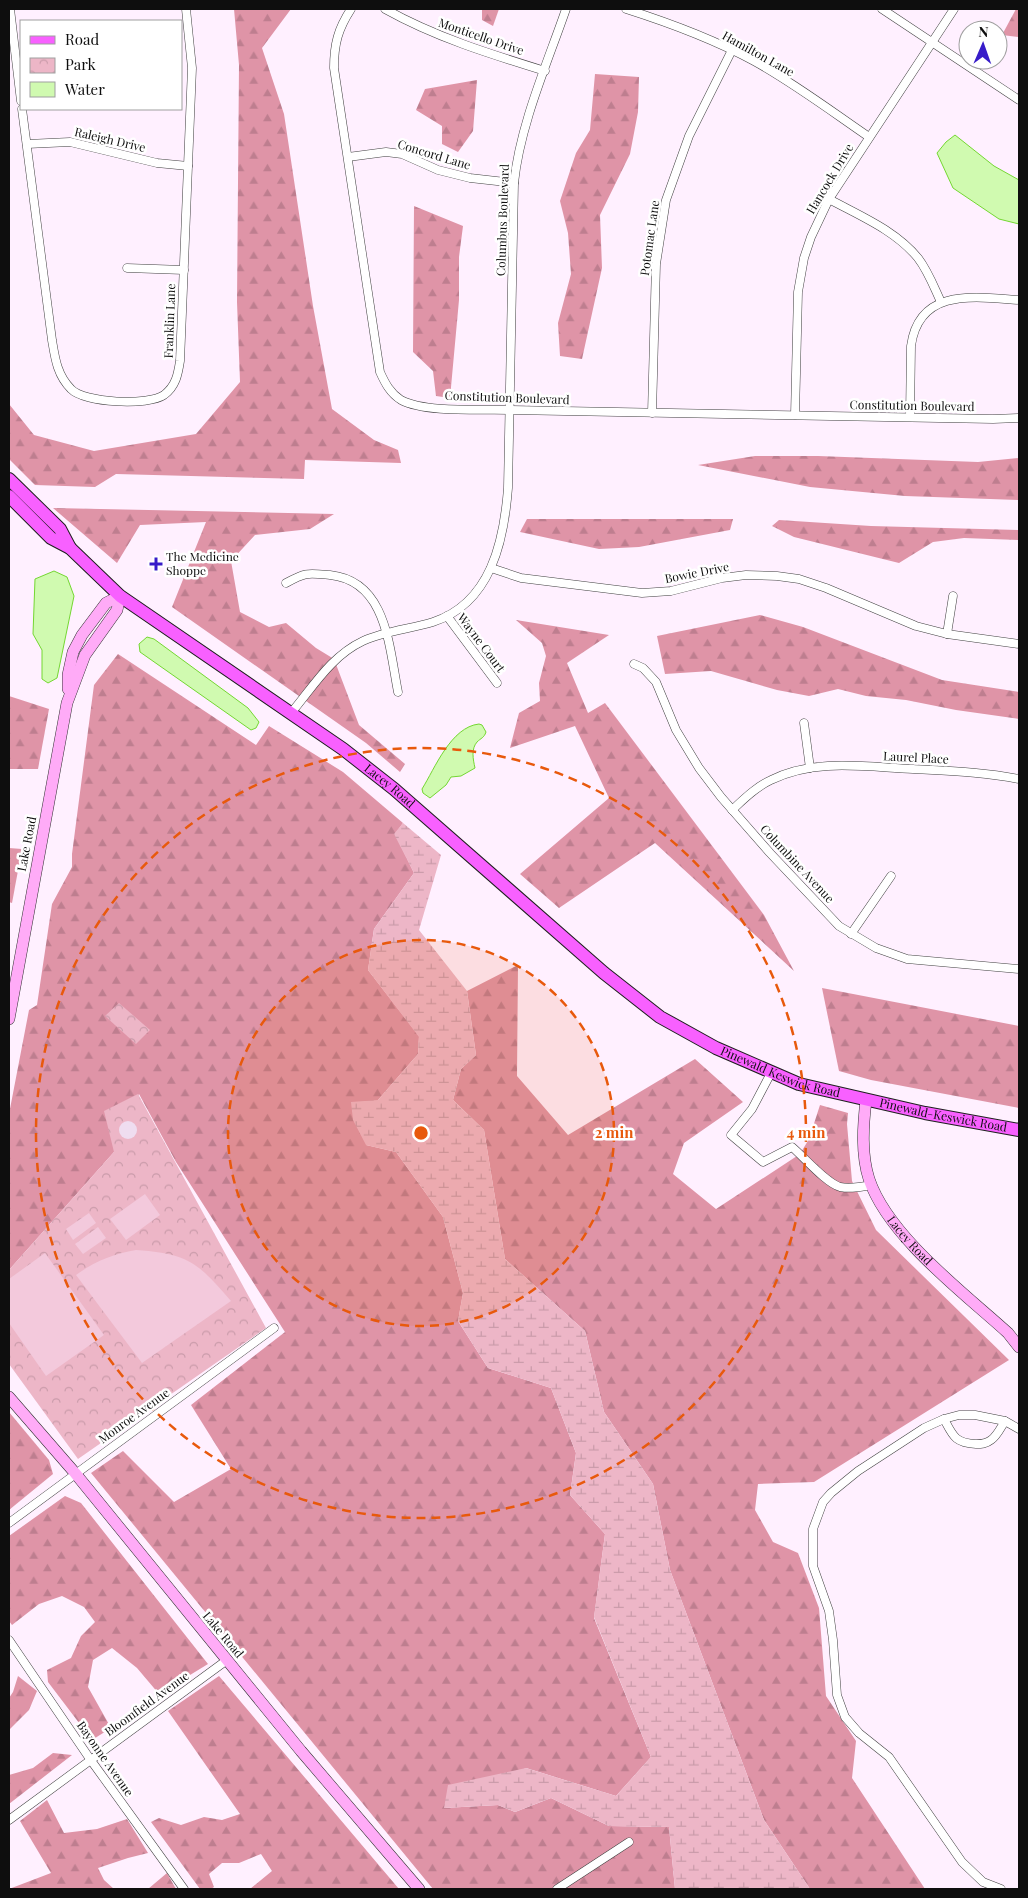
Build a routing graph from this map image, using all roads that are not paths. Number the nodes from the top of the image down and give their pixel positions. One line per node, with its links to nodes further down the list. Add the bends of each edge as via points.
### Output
1 (10, 9): 14 (street)
2 (186, 9): 9 (street, Franklin Lane)
3 (351, 9): 19 (street, Constitution Boulevard, via 339,30 334,55)
4 (385, 9): 13 (street, Monticello Drive, via 449,39)
5 (566, 9): 13 (street, Columbus Boulevard)
6 (626, 9): 12 (street, Hamilton Lane, via 678,26)
7 (882, 9): 11 (street)
8 (954, 9): 11 (street, Hancock Drive)
9 (190, 39): 10 (street); 20 (street, Franklin Lane)
10 (182, 40)
11 (932, 42): 15 (street); 17 (street, Hancock Drive)
12 (732, 50): 17 (street, Hamilton Lane); 28 (street, Potomac Lane, via 689,136 664,207 656,264)
13 (545, 71): 21 (street, Columbus Boulevard, via 519,147)
14 (20, 92)
15 (1019, 100)
16 (22, 110): 18 (street, Franklin Lane)
17 (869, 137): 22 (street, Hancock Drive)
18 (27, 144): 20 (street, Raleigh Drive, via 70,142 157,163); 24 (street, Franklin Lane, via 56,364 60,376 72,391 96,400 138,401 163,396 172,388 180,361)
19 (348, 157): 21 (street, Concord Lane, via 386,152 402,154 438,170); 27 (street, Constitution Boulevard, via 380,372 386,385 401,400 421,406)
20 (188, 166): 24 (street, Franklin Lane)
21 (514, 183): 27 (street, Columbus Boulevard)
22 (829, 199): 26 (street, via 881,227 909,248); 29 (street, Hancock Drive, via 811,237 800,278)
23 (127, 268): 24 (street)
24 (184, 270)
25 (1019, 300): 26 (street, via 963,297)
26 (941, 302): 30 (street, via 923,318 912,336)
27 (510, 410): 28 (street, Constitution Boulevard); 35 (street, Columbus Boulevard, via 506,514)
28 (652, 413): 29 (street, Constitution Boulevard)
29 (795, 415): 30 (street, Constitution Boulevard)
30 (910, 417): 31 (street, Constitution Boulevard)
31 (1019, 418)
32 (9, 480): 34 (main road, Lacey Road, via 60,529)
33 (9, 496): 34 (main road, Lacey Road, via 51,538)
34 (70, 548): 37 (main road, Lacey Road)
35 (491, 568): 39 (street, Columbus Boulevard, via 475,593); 41 (street, Bowie Drive, via 522,578 642,593 746,575 799,579 916,626)
36 (286, 583): 40 (street, via 304,573 348,578 375,602)
37 (120, 596): 46 (main road, Lacey Road); 54 (street, Lake Road, via 106,602 73,652 67,703)
38 (953, 596): 41 (street)
39 (447, 616): 40 (street, Columbus Boulevard); 44 (street, Wayne Court)
40 (386, 634): 45 (street); 46 (street, Columbus Boulevard, via 364,641 336,659)
41 (946, 634): 42 (street, Bowie Drive)
42 (1019, 644)
43 (634, 664): 50 (street, Columbine Avenue, via 643,668 656,682 676,730 694,761)
44 (497, 682)
45 (398, 692)
46 (291, 713): 56 (main road, Lacey Road, via 394,789 619,986 660,1017)
47 (804, 723): 48 (street)
48 (810, 768): 49 (street, Laurel Place, via 971,772); 50 (street, Laurel Place, via 772,779)
49 (1019, 779)
50 (732, 810): 52 (street, Columbine Avenue, via 839,926)
51 (891, 876): 52 (street)
52 (851, 934): 53 (street, Columbine Avenue, via 876,948 907,959)
53 (1019, 969)
54 (11, 990): 55 (street, Lake Road)
55 (9, 1019)
56 (697, 1038): 57 (main road, Pinewald Keswick Road)
57 (771, 1072): 58 (main road, Pinewald Keswick Road, via 799,1084); 60 (street, via 752,1109 731,1135 763,1162 792,1147 838,1186)
58 (866, 1100): 59 (main road, Pinewald-Keswick Road); 60 (street, Lacey Road, via 862,1127)
59 (1019, 1130)
60 (872, 1185): 62 (street, Lacey Road, via 887,1216 918,1251)
61 (274, 1328): 67 (street, Monroe Avenue)
62 (1019, 1346)
63 (9, 1397): 67 (street, Lake Road)
64 (944, 1419): 65 (street, via 975,1415); 65 (street, via 952,1435 966,1444 990,1442); 77 (street, via 924,1428 858,1471 831,1493 814,1521 813,1566 828,1611 837,1695 845,1717 889,1757 962,1862 983,1882)
65 (1005, 1421): 66 (street)
66 (1019, 1429)
67 (75, 1473): 68 (street, Monroe Avenue); 70 (street, Lake Road)
68 (9, 1523)
69 (9, 1640): 71 (street, Bayonne Avenue)
70 (227, 1660): 71 (street, Bloomfield Avenue); 75 (street, Lake Road)
71 (90, 1759): 72 (street, Bloomfield Avenue); 74 (street, Bayonne Avenue)
72 (9, 1820)
73 (629, 1842): 76 (street)
74 (184, 1889)
75 (419, 1889)
76 (557, 1889)
77 (1001, 1889)

